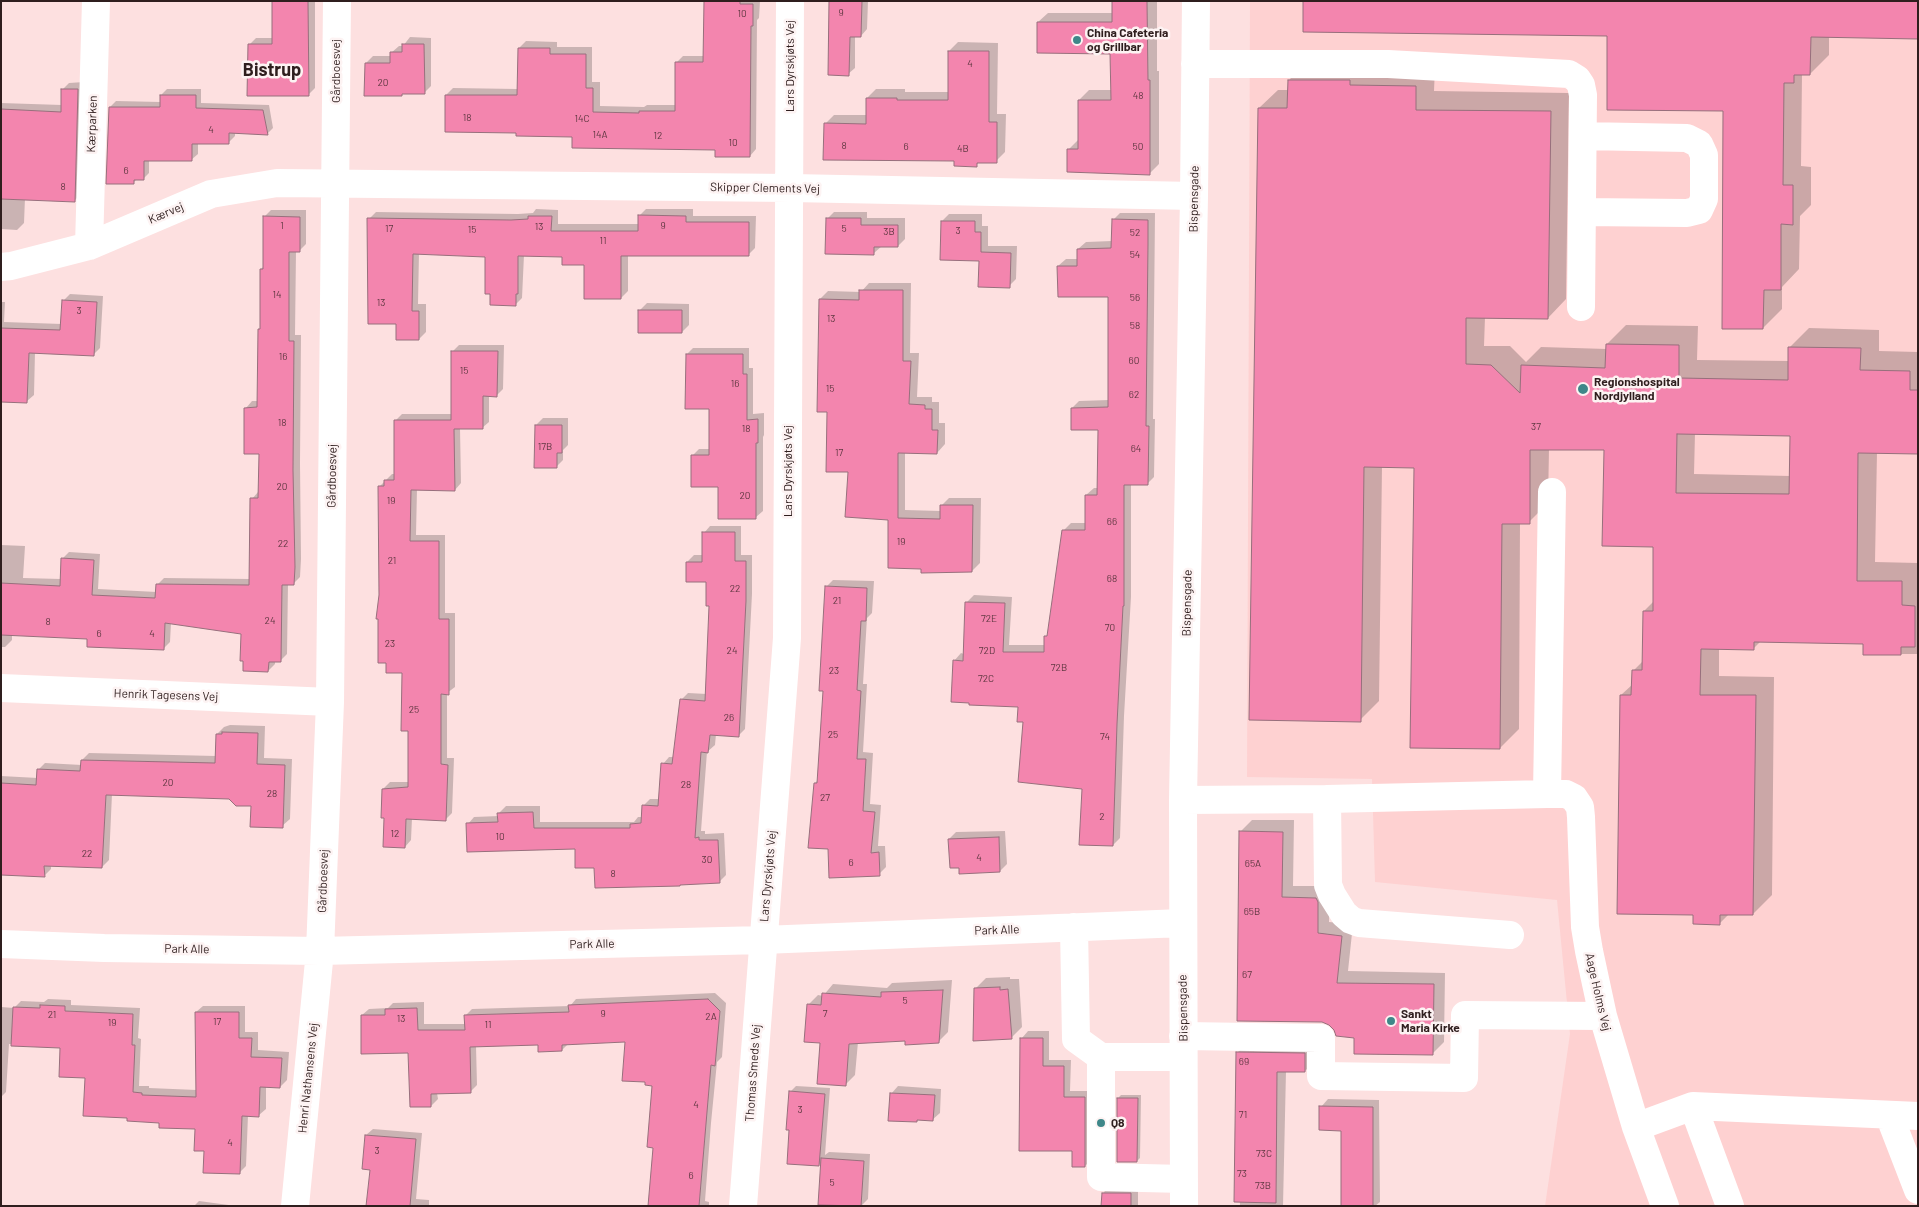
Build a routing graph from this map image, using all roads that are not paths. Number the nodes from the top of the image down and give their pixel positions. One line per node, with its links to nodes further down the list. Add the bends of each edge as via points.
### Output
1 (96, 1): 11 (street, Kærparken)
2 (337, 1): 7 (street, Gårdboesvej)
3 (790, 1): 8 (street, Lars Dyrskjøts Vej)
4 (1196, 1): 5 (street, Bispensgade)
5 (1195, 64): 6 (street, via 1388,64 1569,74 1581,85 1584,95); 9 (street, Bispensgade)
6 (1583, 136): 10 (street); 10 (street, via 1687,138 1699,144 1704,156 1704,199 1699,210 1687,213)
7 (335, 184): 8 (street, Skipper Clements Vej); 11 (street, Kærvej, via 278,183 211,194); 16 (street, Gårdboesvej)
8 (791, 188): 9 (street, Skipper Clements Vej); 23 (street, Lars Dyrskjøts Vej, via 787,638)
9 (1194, 196): 19 (street, Bispensgade)
10 (1582, 212): 13 (street)
11 (89, 246): 12 (street, Kærvej)
12 (1, 267)
13 (1581, 307)
14 (1552, 492): 17 (street)
15 (1, 688): 16 (street, Henrik Tagesens Vej)
16 (330, 702): 25 (street, Gårdboesvej)
17 (1547, 794): 18 (street, Aage Holms Vej); 26 (street, Aage Holms Vej, via 1566,794 1574,798 1580,807 1585,927)
18 (1327, 799): 19 (street, Aage Holms Vej); 22 (street, via 1328,885 1344,914 1351,920)
19 (1183, 800): 20 (street, Bispensgade)
20 (1182, 923): 21 (street, Park Alle); 27 (street, Bispensgade)
21 (1074, 927): 23 (street, Park Alle); 28 (street, via 1076,1038)
22 (1510, 935)
23 (763, 940): 25 (street, Park Alle); 36 (street, Thomas Smeds Vej)
24 (1, 944): 25 (street, Park Alle)
25 (320, 951): 35 (street, Henri Nathansens Vej)
26 (1603, 1016): 27 (street, via 1465,1015 1464,1078 1321,1076 1321,1038); 32 (street, Aage Holms Vej)
27 (1183, 1047): 28 (street); 34 (street, Bispensgade)
28 (1101, 1057): 34 (street, via 1102,1177)
29 (1693, 1106): 30 (street); 32 (street); 38 (street)
30 (1889, 1115): 31 (street); 33 (street)
31 (1918, 1116)
32 (1636, 1127): 37 (street, Aage Holms Vej)
33 (1918, 1190)
34 (1184, 1192)
35 (295, 1206)
36 (743, 1206)
37 (1665, 1206)
38 (1730, 1206)

